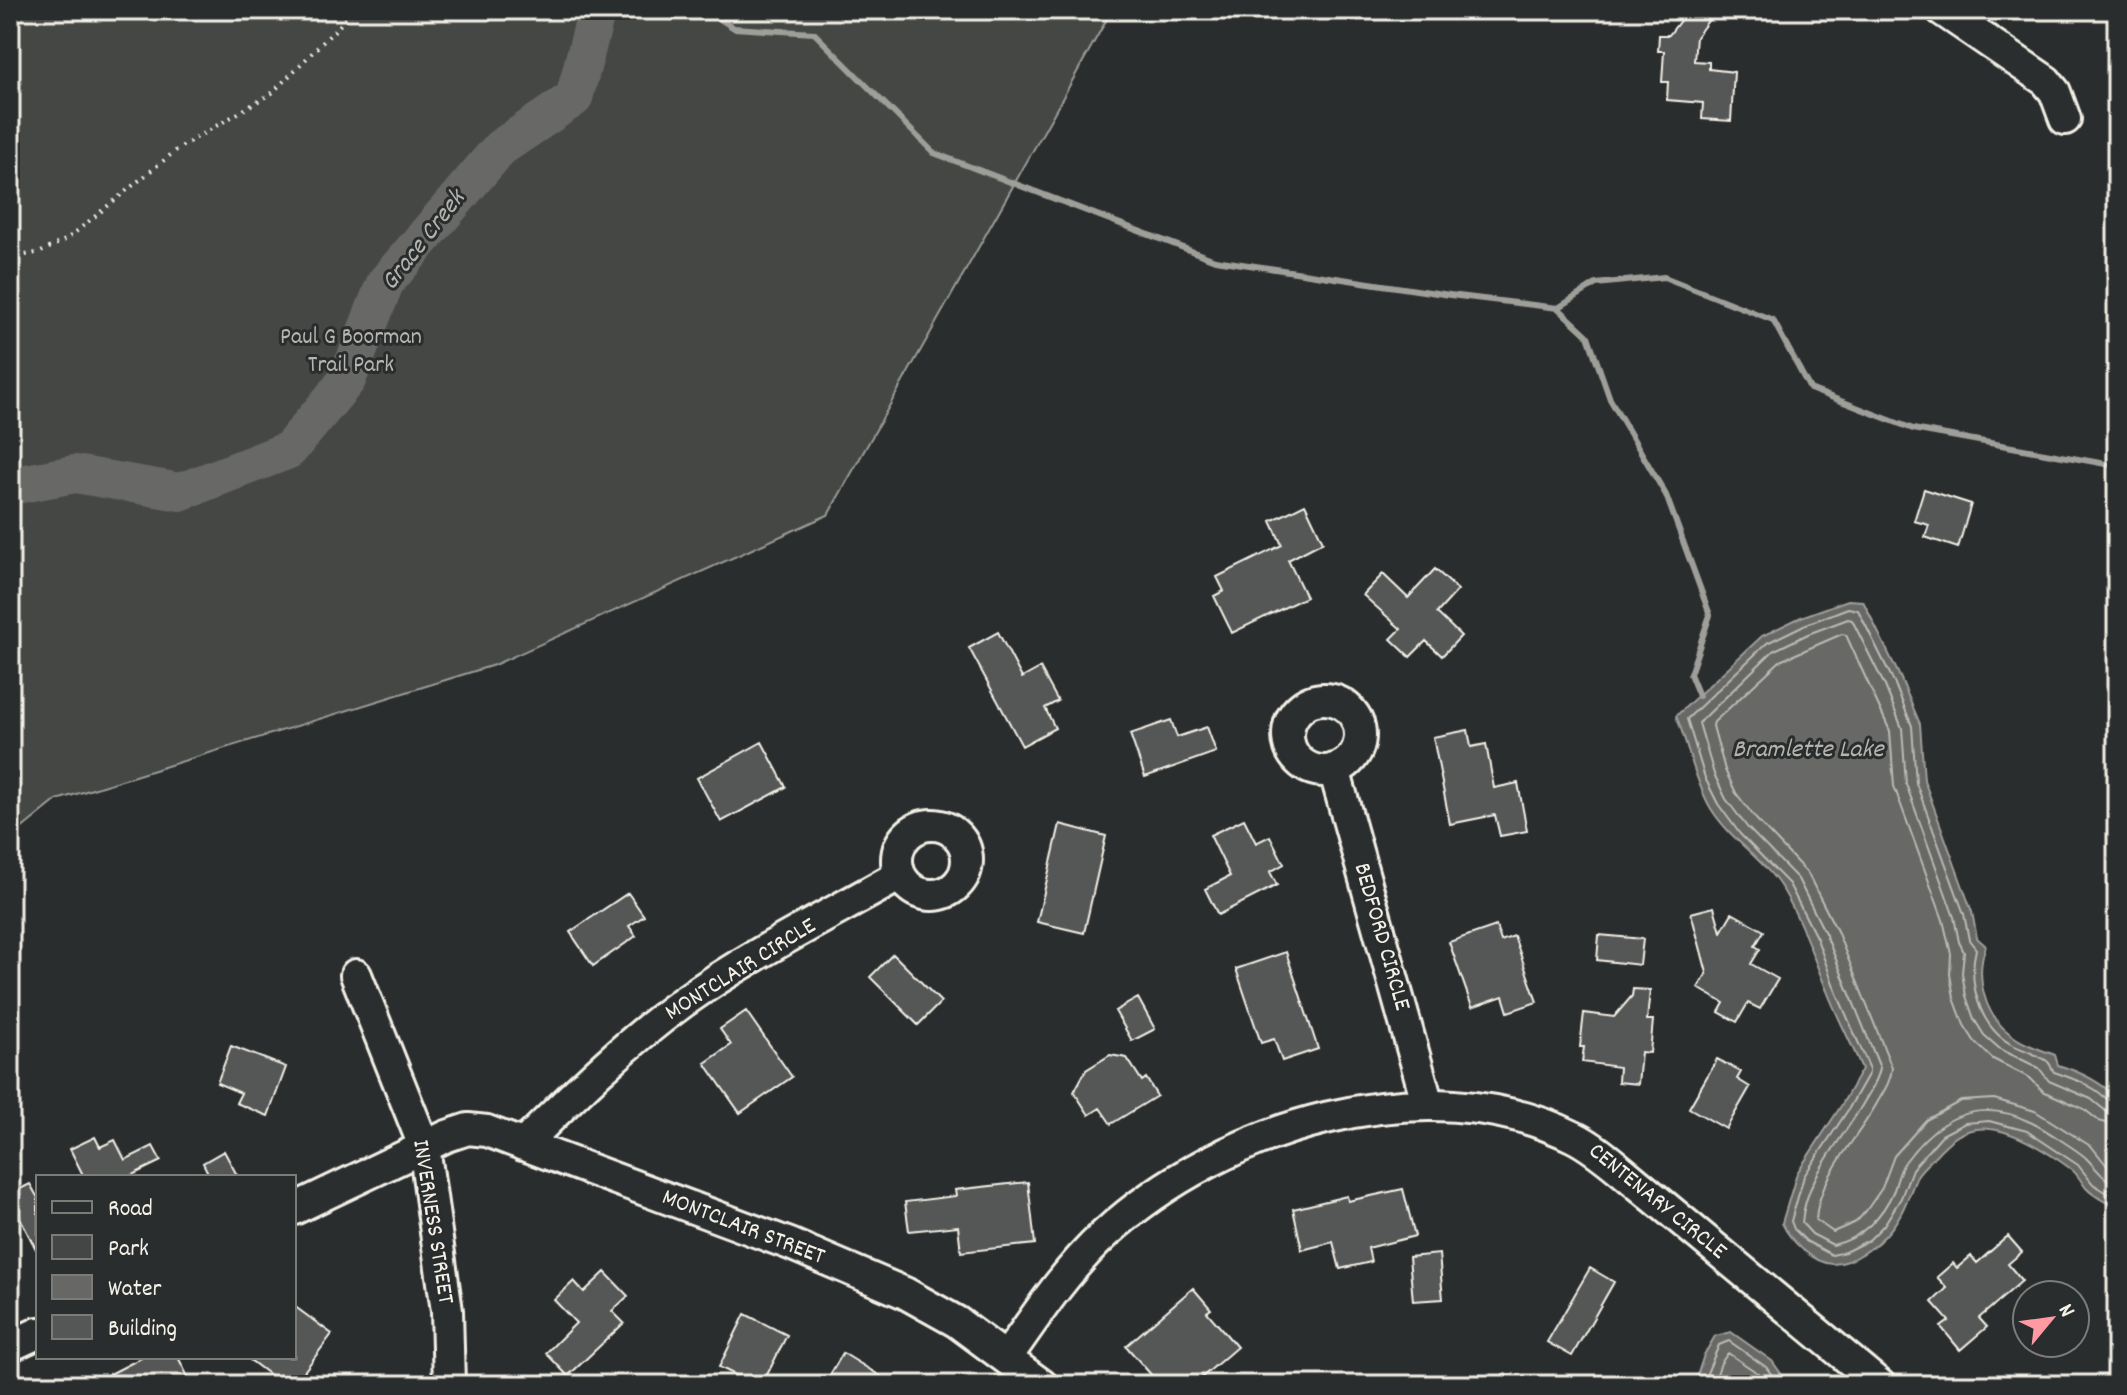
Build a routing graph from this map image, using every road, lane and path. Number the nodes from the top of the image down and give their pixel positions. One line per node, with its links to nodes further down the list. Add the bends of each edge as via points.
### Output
1 (355, 10): 4 (path, via 272,93 179,148 67,239 41,252)
2 (1942, 10): 3 (street, via 2046,81)
3 (2065, 119)
4 (10, 258)
5 (1334, 769): 8 (street, BEDFORD CIRCLE)
6 (900, 875): 9 (street, MONTCLAIR CIRCLE, via 684,1002 598,1071)
7 (356, 975): 10 (street, INVERNESS STREET)
8 (1428, 1105): 14 (street, CENTENARY CIRCLE, via 1312,1121 1197,1169 1128,1216 1087,1252); 17 (street, CENTENARY CIRCLE, via 1512,1115 1586,1144)
9 (523, 1145): 10 (street, MONTCLAIR STREET, via 474,1129); 14 (street, MONTCLAIR STREET, via 877,1280 957,1322)
10 (424, 1146): 11 (street, MONTCLAIR STREET); 15 (street, INVERNESS STREET, via 447,1311)
11 (296, 1208)
12 (36, 1334): 13 (street)
13 (10, 1346)
14 (1007, 1357): 16 (street, MONTCLAIR STREET)
15 (449, 1385)
16 (1042, 1385)
17 (1880, 1385)

